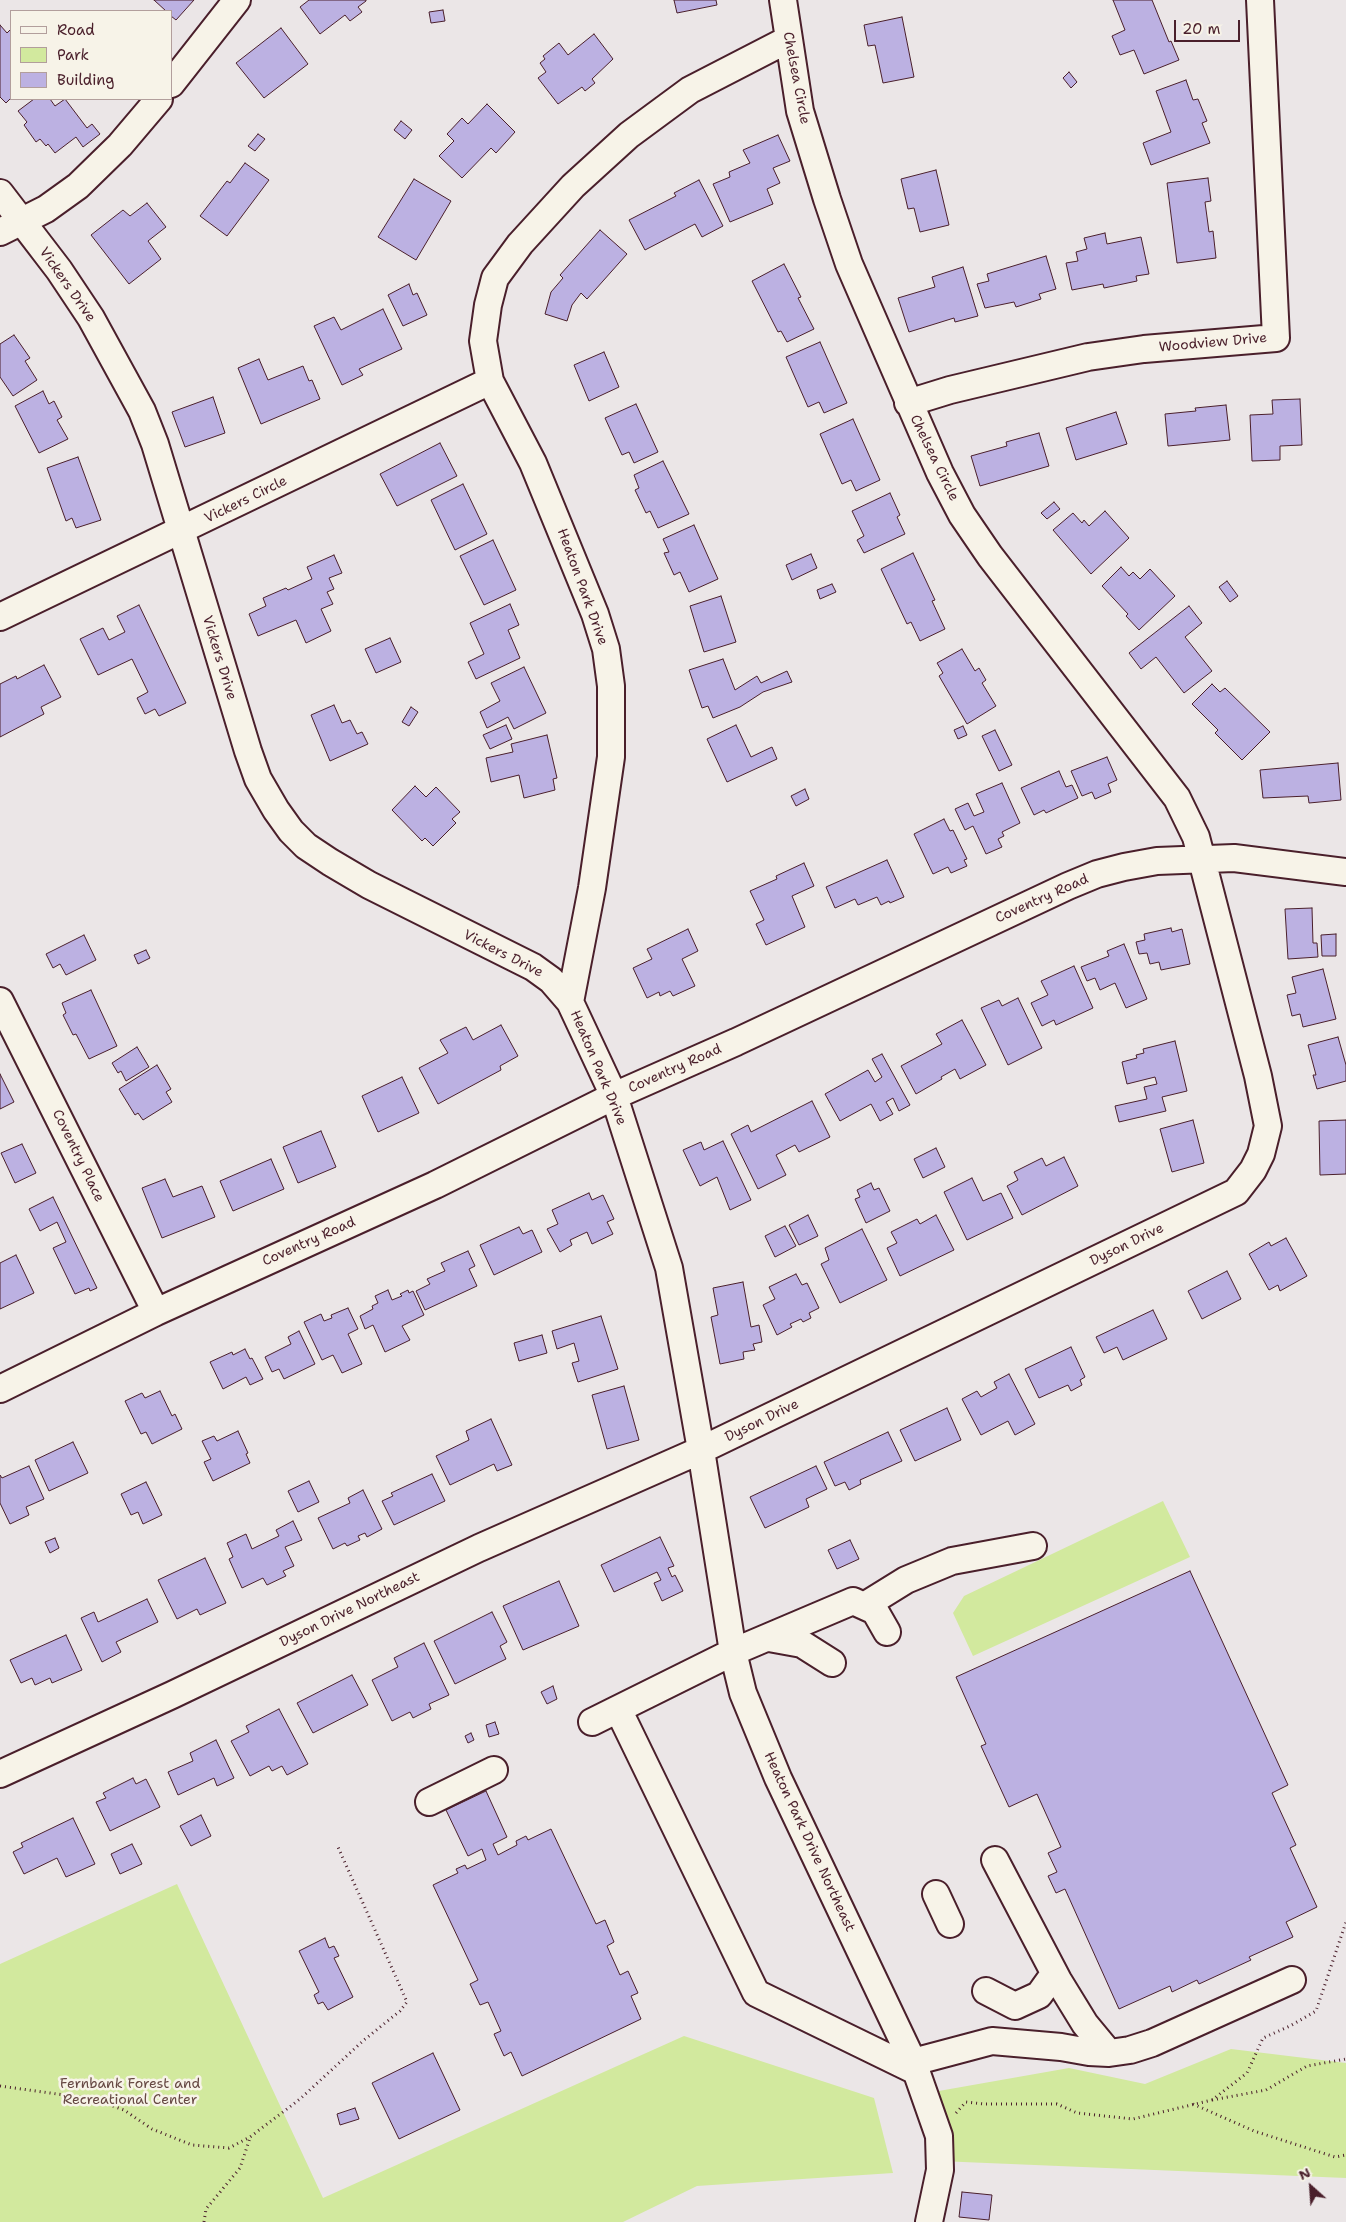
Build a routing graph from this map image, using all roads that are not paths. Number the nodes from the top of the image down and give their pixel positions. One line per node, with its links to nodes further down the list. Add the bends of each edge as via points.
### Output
1 (238, 0): 5 (street)
2 (783, 0): 4 (street, Chelsea Circle)
3 (1260, 0): 10 (street, Woodview Drive, via 1276,338 1088,357)
4 (788, 40): 9 (street, Heaton Park Drive, via 698,85 661,110 600,160 520,244 495,278 488,305 483,341); 10 (street, Chelsea Circle, via 800,111 827,199 849,264)
5 (172, 83)
6 (158, 100): 8 (street, via 120,145 78,186 46,209)
7 (0, 193): 8 (street, Vickers Drive)
8 (11, 227): 11 (street, Vickers Drive, via 58,270 91,318 126,380 155,444)
9 (490, 380): 11 (street, Vickers Circle); 16 (street, Heaton Park Drive, via 533,463 596,614 606,649 611,686 610,757 592,888)
10 (908, 403): 13 (street, Chelsea Circle, via 962,515 990,556 1177,798 1196,837)
11 (181, 531): 12 (street, Vickers Circle); 16 (street, Vickers Drive, via 258,779 291,831 306,846 369,885 534,967 552,980)
12 (0, 617)
13 (1201, 858): 14 (street, Coventry Road, via 1234,858); 17 (street, Coventry Road, via 1124,866 1068,886); 20 (street, Dyson Drive, via 1268,1126 1261,1154 1236,1192)
14 (1346, 872)
15 (0, 1001): 18 (street, Coventry Place)
16 (570, 1002): 17 (street, Heaton Park Drive)
17 (614, 1096): 18 (street, Coventry Road, via 435,1185); 20 (street, Heaton Park Drive, via 669,1268)
18 (156, 1312): 19 (street, Coventry Road)
19 (0, 1389)
20 (701, 1450): 25 (street, Heaton Park Drive Northeast); 30 (street, Dyson Drive Northeast, via 479,1548)
21 (1033, 1546): 22 (street, via 952,1561 906,1580)
22 (864, 1606): 23 (street, via 875,1611); 24 (street, via 853,1601)
23 (887, 1632)
24 (769, 1638): 25 (street); 26 (street, via 802,1644)
25 (733, 1652): 27 (street); 39 (street, Heaton Park Drive Northeast, via 744,1693 778,1778)
26 (832, 1663)
27 (618, 1709): 28 (street); 39 (street, via 756,1994)
28 (592, 1722)
29 (494, 1770): 31 (street)
30 (0, 1774)
31 (429, 1802)
32 (995, 1860): 35 (street)
33 (936, 1894): 34 (street)
34 (950, 1924)
35 (1054, 1974): 37 (street, via 1039,1995 1015,2006); 38 (street, via 1085,2024)
36 (1292, 1980): 38 (street, via 1152,2043)
37 (986, 1991)
38 (1109, 2053): 39 (street, via 992,2041)
39 (915, 2067): 40 (street, Heaton Park Drive Northeast, via 938,2133 940,2170)
40 (929, 2222)

